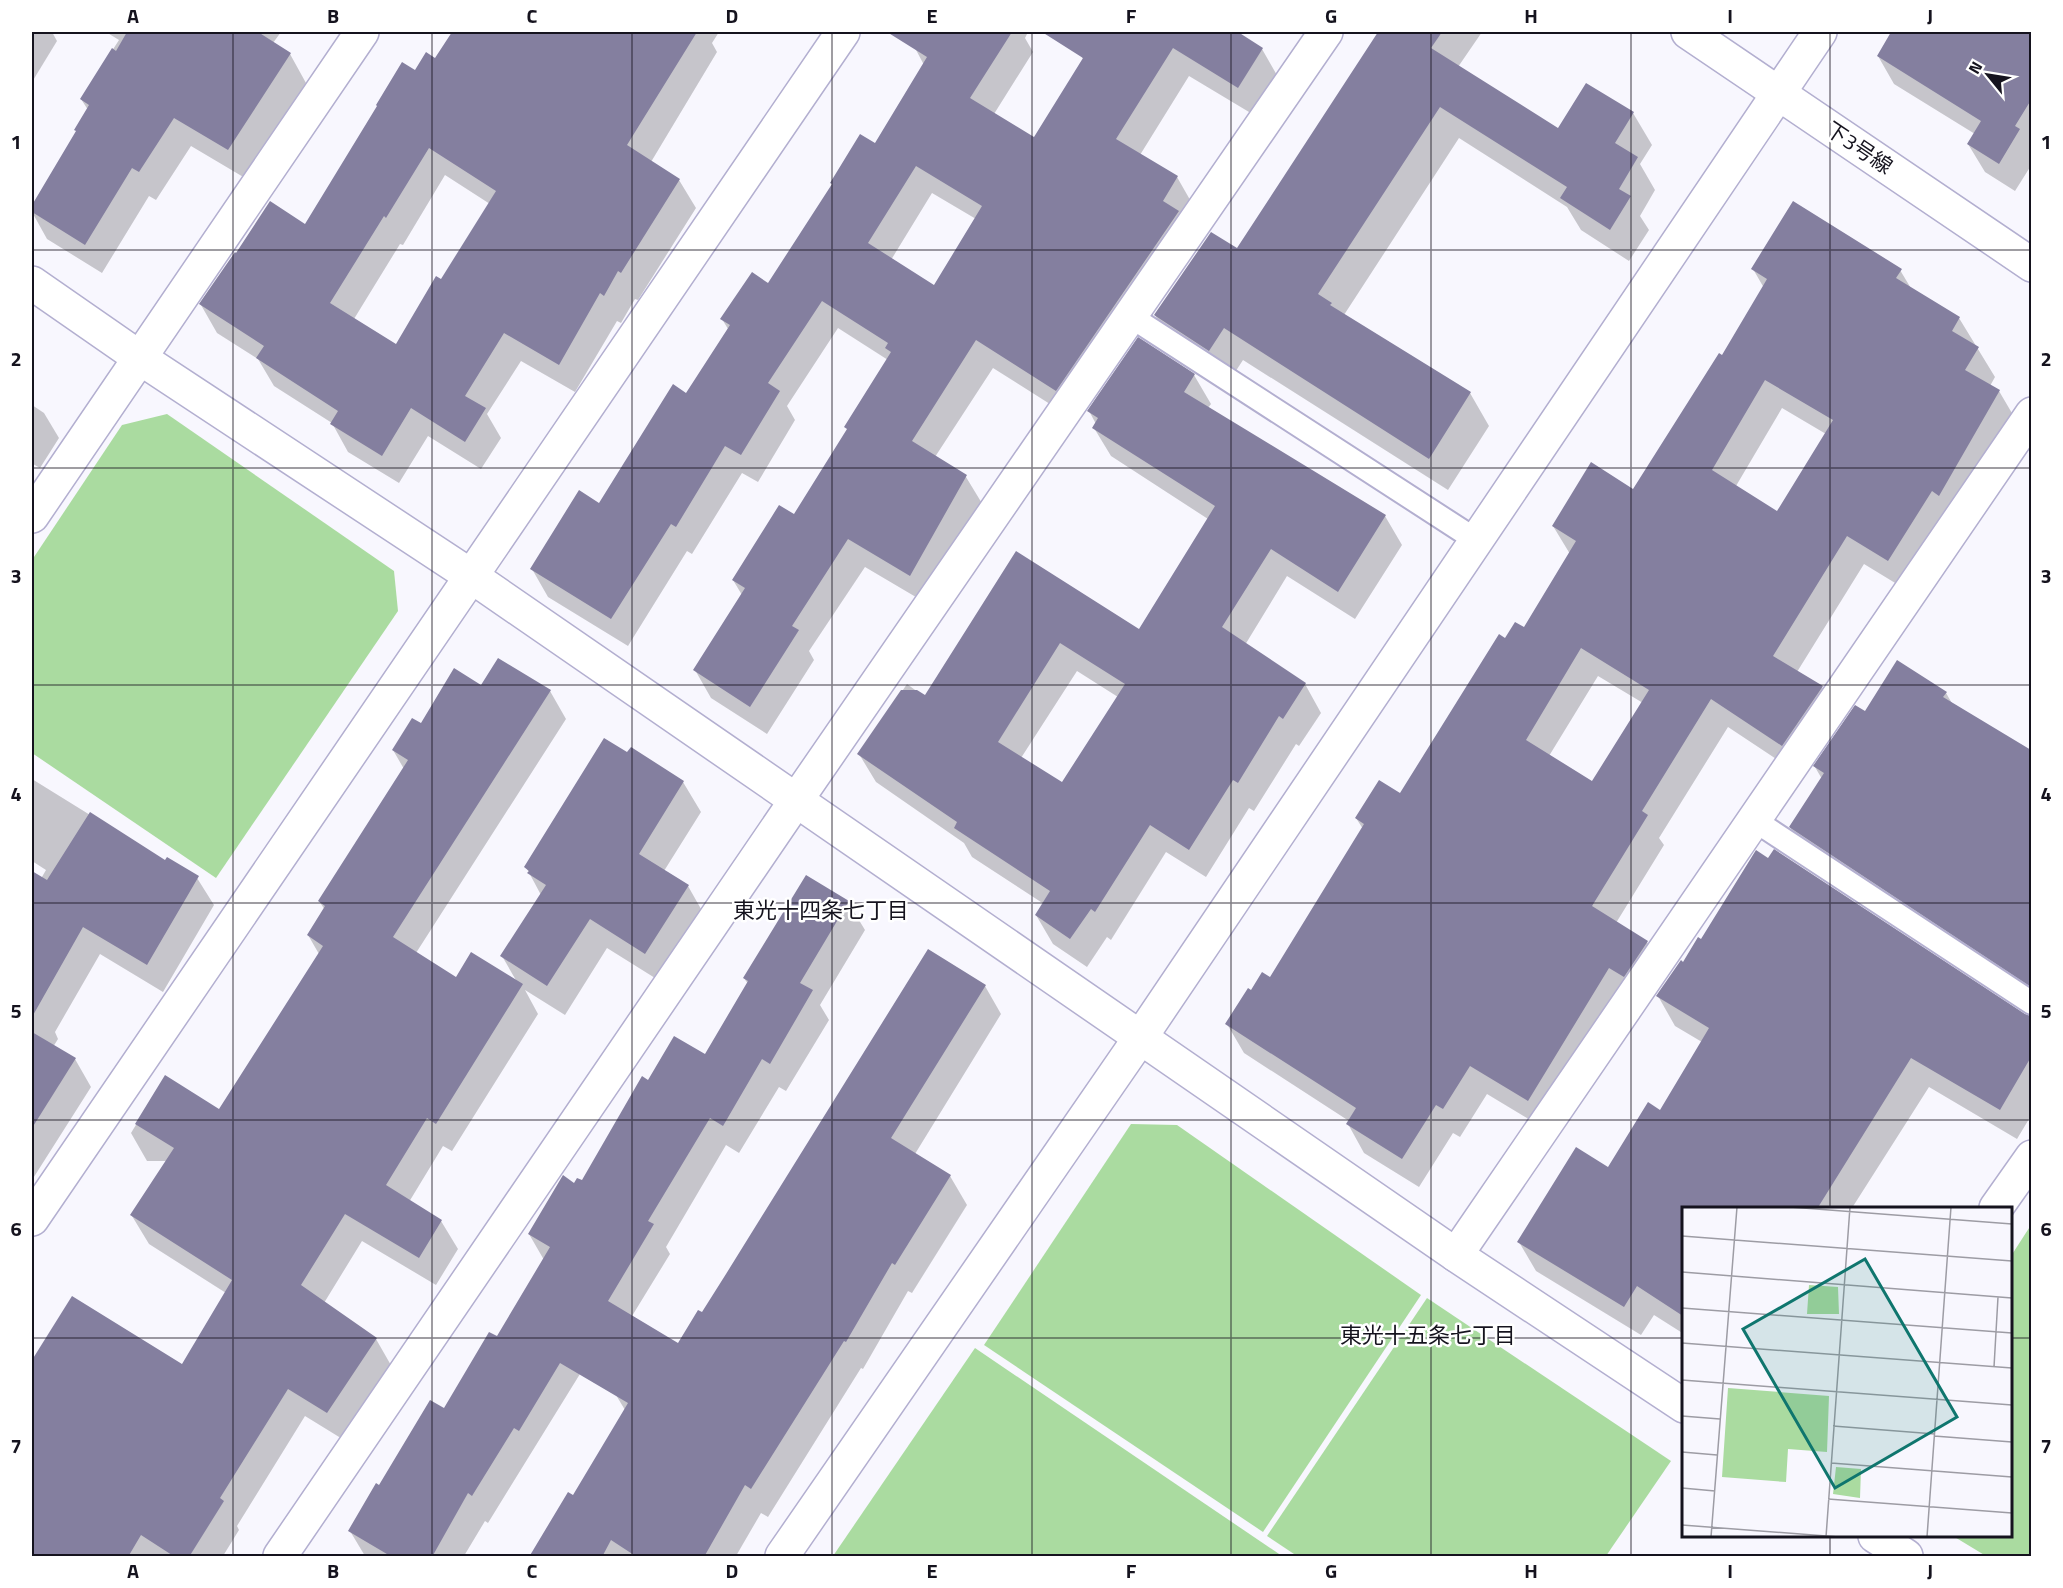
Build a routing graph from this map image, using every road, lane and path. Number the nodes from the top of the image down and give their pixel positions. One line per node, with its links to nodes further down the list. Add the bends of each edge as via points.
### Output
1 (362, 32): 10 (street)
2 (843, 32): 14 (street)
3 (1326, 32): 9 (street)
4 (1688, 32): 6 (street, 下3号線)
5 (1820, 32): 6 (street)
6 (1778, 93): 7 (street, 下3号線); 13 (street)
7 (2031, 265)
8 (32, 283): 10 (street)
9 (1130, 316): 13 (lane); 15 (street)
10 (140, 358): 12 (street); 14 (street)
11 (2031, 414): 16 (street)
12 (32, 516)
13 (1476, 540): 18 (street)
14 (471, 576): 15 (street); 21 (street)
15 (797, 799): 18 (street); 25 (street)
16 (1754, 820): 17 (lane); 22 (street)
17 (2031, 1003)
18 (1140, 1038): 22 (street); 26 (street)
19 (2031, 1157): 20 (street)
20 (1997, 1207)
21 (32, 1219)
22 (1456, 1255): 23 (street)
23 (1682, 1405)
24 (1876, 1537): 27 (street)
25 (280, 1557)
26 (782, 1557)
27 (1906, 1557)

